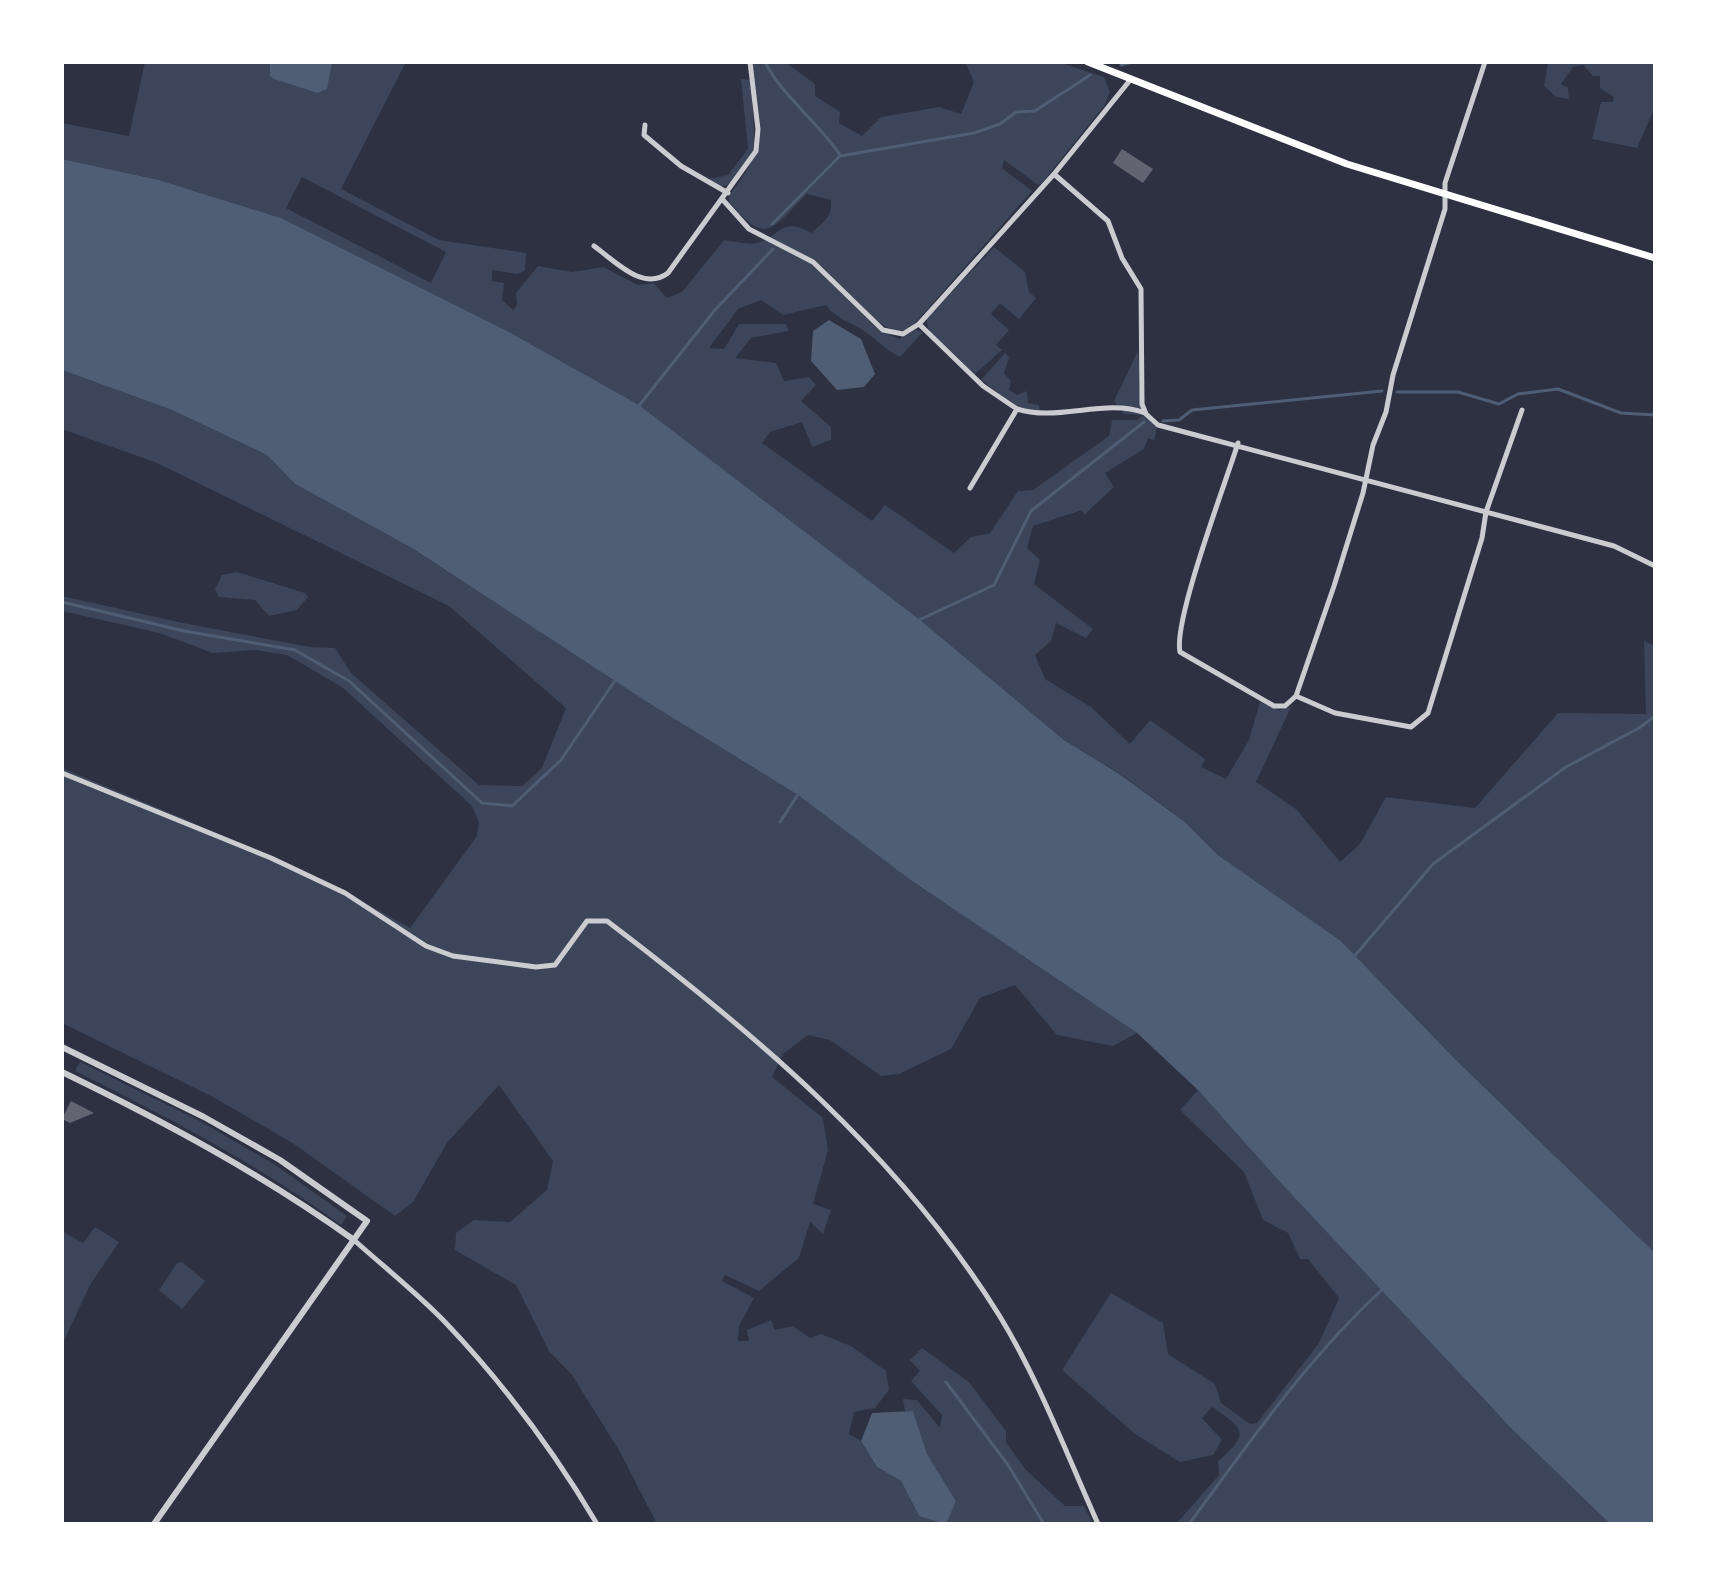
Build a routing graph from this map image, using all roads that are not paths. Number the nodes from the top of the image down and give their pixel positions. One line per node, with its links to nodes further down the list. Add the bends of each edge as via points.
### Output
1 (750, 62): 7 (street, via 758,142 753,159)
2 (1088, 62): 4 (main road)
3 (1485, 62): 8 (street)
4 (1131, 79): 6 (street); 8 (main road, via 1347,164)
5 (645, 125): 7 (street, via 644,135 654,146)
6 (1054, 174): 12 (street); 15 (street, via 1108,221 1141,289 1141,391)
7 (728, 193): 9 (street)
8 (1445, 195): 11 (main road); 17 (street)
9 (723, 200): 10 (street, via 668,273 655,280 640,278); 12 (street, via 749,229 813,262 883,330 903,334)
10 (594, 246)
11 (1655, 258)
12 (919, 324): 13 (street, via 983,386)
13 (1017, 409): 15 (street, via 1040,414 1123,409); 18 (street)
14 (1522, 410): 19 (street)
15 (1146, 414): 16 (street, via 1165,428)
16 (1238, 443): 17 (street); 21 (street, via 1197,568 1179,648 1274,706 1285,706)
17 (1366, 478): 19 (street); 21 (street)
18 (970, 488)
19 (1486, 512): 20 (street, via 1614,546); 21 (street, via 1424,718 1411,727 1335,713)
20 (1655, 566)
21 (1296, 696)
22 (62, 773): 28 (street, via 271,858 345,893 426,946 453,956 555,965 581,927 597,919 607,921 732,1020 913,1193 1015,1343)
23 (62, 1047): 25 (street, via 280,1160 367,1221)
24 (62, 1072): 25 (street, via 230,1158)
25 (354, 1240): 26 (street); 27 (street, via 444,1321 496,1381)
26 (154, 1524)
27 (597, 1524)
28 (1098, 1524)

